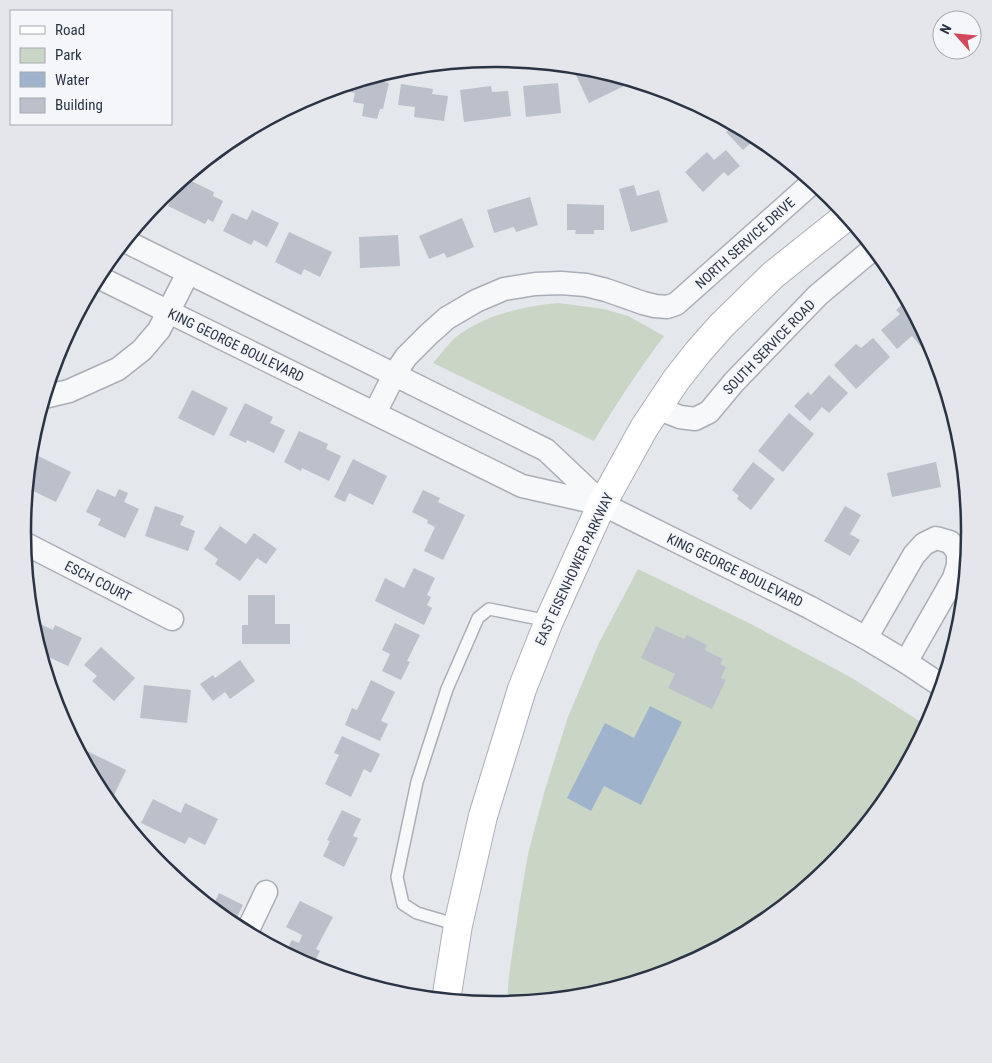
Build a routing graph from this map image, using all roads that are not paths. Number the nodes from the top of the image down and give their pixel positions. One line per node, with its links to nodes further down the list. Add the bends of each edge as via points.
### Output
1 (807, 187): 8 (street, NORTH SERVICE DRIVE, via 676,304 655,306 578,284 534,284 504,289 447,318 406,356)
2 (841, 221): 10 (main road, EAST EISENHOWER PARKWAY, via 773,275 721,326)
3 (131, 244): 5 (street, KING GEORGE BOULEVARD)
4 (868, 253): 10 (street, SOUTH SERVICE ROAD, via 818,295 709,412 695,419)
5 (188, 273): 7 (street); 8 (street, KING GEORGE BOULEVARD)
6 (105, 281): 7 (street, KING GEORGE BOULEVARD)
7 (168, 312): 9 (street, via 159,330 142,350 118,369 70,391); 11 (street, KING GEORGE BOULEVARD)
8 (394, 375): 11 (street); 12 (street, KING GEORGE BOULEVARD, via 546,450)
9 (52, 395)
10 (657, 408): 12 (main road, EAST EISENHOWER PARKWAY)
11 (375, 413): 12 (street, KING GEORGE BOULEVARD, via 522,486)
12 (602, 504): 15 (main road, EAST EISENHOWER PARKWAY); 16 (street, KING GEORGE BOULEVARD)
13 (31, 547): 14 (street, ESCH COURT)
14 (172, 619)
15 (549, 621): 21 (main road, EAST EISENHOWER PARKWAY, via 522,689 482,816); 21 (lane, via 489,609 478,618 447,689 416,782 397,877 403,904 417,913)
16 (866, 638): 17 (street, KING GEORGE BOULEVARD); 17 (street, via 914,555 924,544 936,538 950,542 958,552 954,578)
17 (906, 662): 18 (street, KING GEORGE BOULEVARD)
18 (936, 682)
19 (266, 892): 20 (street)
20 (249, 925)
21 (458, 925): 22 (main road, EAST EISENHOWER PARKWAY)
22 (447, 993)

